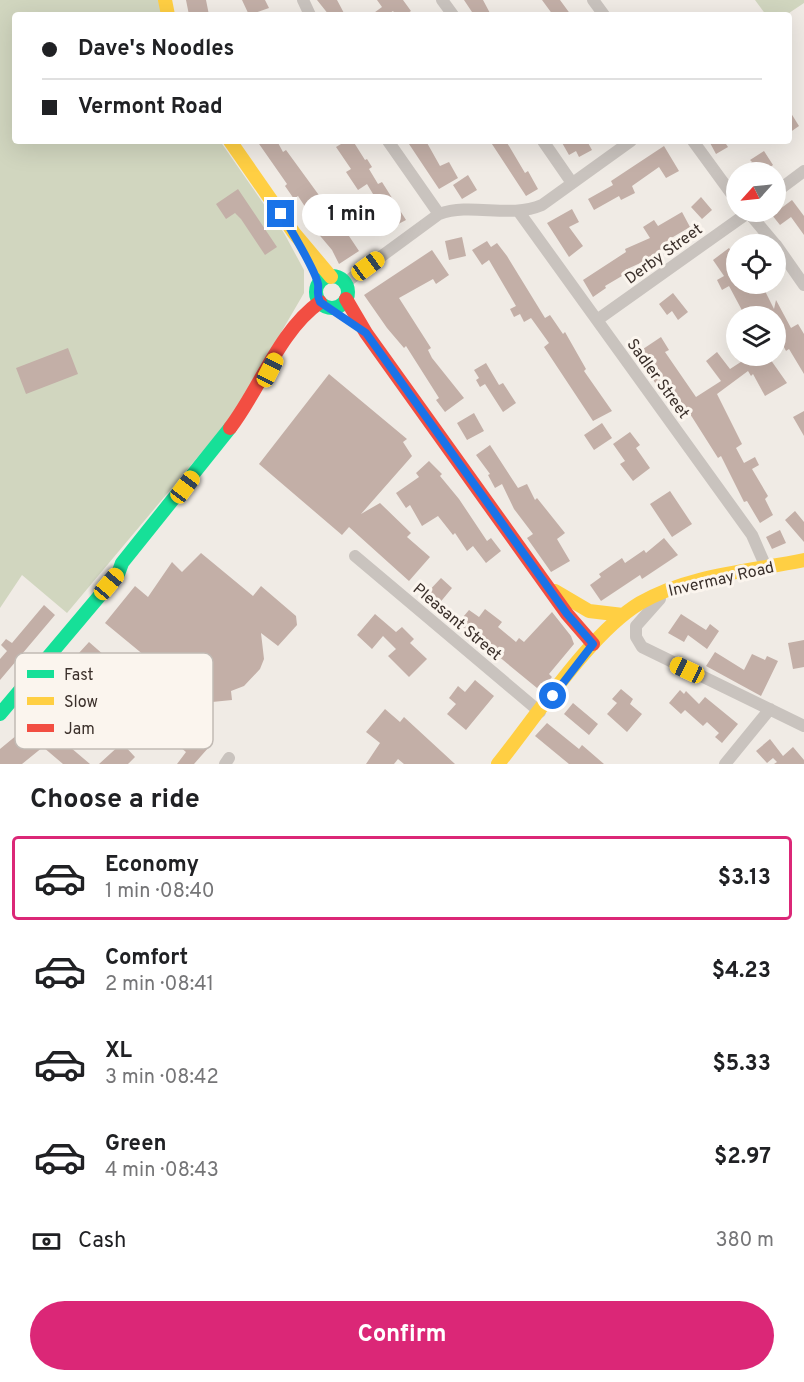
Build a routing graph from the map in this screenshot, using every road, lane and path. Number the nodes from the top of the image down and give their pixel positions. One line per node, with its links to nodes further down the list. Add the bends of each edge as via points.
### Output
1 (232, 144): 14 (street)
2 (390, 144): 11 (street)
3 (545, 144): 7 (street)
4 (627, 144): 7 (street)
5 (695, 144): 9 (street)
6 (804, 171): 8 (street)
7 (572, 183): 10 (street, via 542,205)
8 (786, 184)
9 (726, 186)
10 (519, 212): 11 (street, via 456,209); 23 (street, Sadler Street)
11 (439, 214): 18 (street)
12 (734, 222): 23 (street, Derby Street)
13 (756, 222): 15 (street)
14 (294, 233): 17 (street); 19 (street)
15 (766, 234)
16 (786, 260): 20 (street)
17 (332, 277): 18 (street); 19 (street)
18 (345, 283): 21 (street)
19 (319, 285): 22 (street, via 316,295)
20 (804, 285)
21 (346, 299): 22 (street, via 342,305); 24 (street)
22 (325, 305): 24 (street); 32 (street, via 310,307 292,328 247,406 118,574)
23 (597, 320): 27 (street, Sadler Street, via 752,535)
24 (366, 333): 28 (street)
25 (355, 556): 35 (street, Pleasant Street)
26 (804, 560): 27 (street, Invermay Road)
27 (766, 567): 29 (street, Invermay Road)
28 (547, 585): 30 (street, via 589,611); 31 (street, via 567,614)
29 (669, 589): 30 (street, Invermay Road); 34 (street, via 635,629 642,647)
30 (623, 615): 31 (street, Invermay Road)
31 (597, 640): 35 (street, Invermay Road)
32 (51, 653)
33 (15, 696): 36 (street)
34 (770, 709): 37 (street); 39 (street)
35 (540, 712): 38 (street, Invermay Road)
36 (0, 714)
37 (804, 726)
38 (498, 764)
39 (725, 764)

